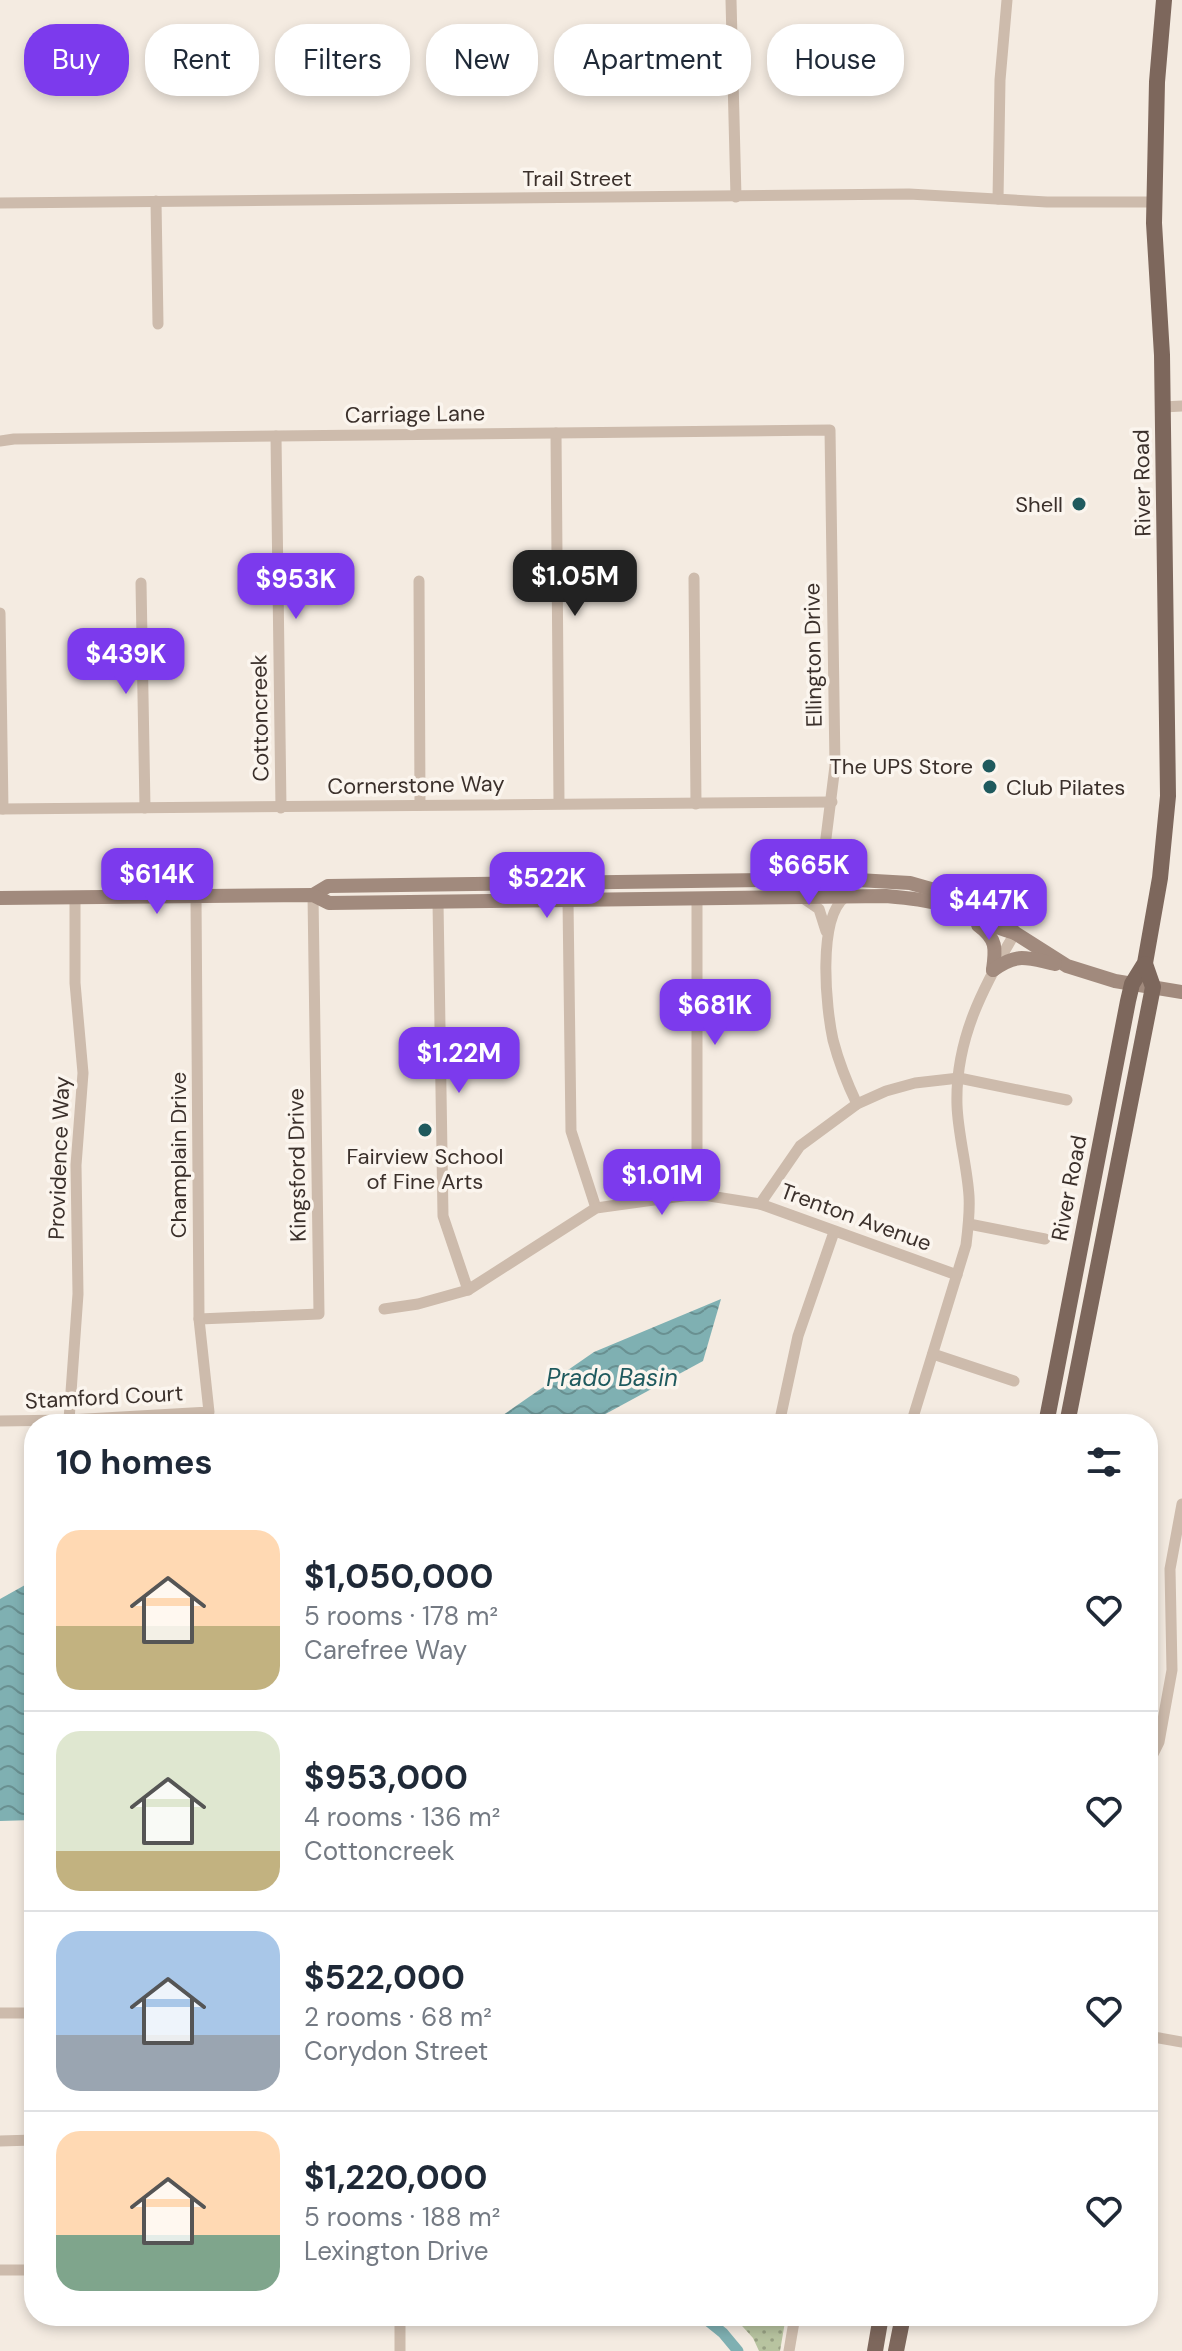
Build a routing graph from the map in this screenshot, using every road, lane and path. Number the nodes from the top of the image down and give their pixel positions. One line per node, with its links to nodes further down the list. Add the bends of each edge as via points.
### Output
1 (731, 0): 4 (street)
2 (1007, 0): 5 (street)
3 (1164, 0): 7 (main road, River Road)
4 (736, 197): 5 (street, Trail Street, via 909,194); 6 (street, Trail Street)
5 (998, 199): 7 (street, Trail Street)
6 (156, 201): 8 (street, Trail Street); 9 (street)
7 (1154, 202): 11 (main road, River Road)
8 (0, 203)
9 (158, 324)
10 (1182, 406): 11 (street)
11 (1163, 407): 41 (main road, River Road, via 1168,796)
12 (830, 430): 13 (street, Carriage Lane); 20 (street, Ellington Drive)
13 (556, 433): 14 (street, Carriage Lane); 21 (street)
14 (276, 436): 15 (street, Carriage Lane); 25 (street, Cottoncreek)
15 (0, 441)
16 (694, 578): 22 (street)
17 (419, 581): 23 (street)
18 (141, 583): 24 (street)
19 (0, 613): 26 (street)
20 (832, 802): 22 (street, Cornerstone Way); 27 (street, Ellington Drive, via 825,846)
21 (559, 803): 22 (street, Cornerstone Way); 23 (street, Cornerstone Way)
22 (696, 804)
23 (420, 805): 25 (street, Cornerstone Way)
24 (145, 808): 25 (street, Cornerstone Way); 26 (street, Cornerstone Way)
25 (281, 808)
26 (1, 809)
27 (827, 880): 28 (main road, via 328,886); 31 (street, via 812,890 772,891); 32 (street); 39 (main road, via 930,888 999,916)
28 (313, 895): 30 (main road); 37 (main road, via 329,903); 59 (street, Kingsford Drive, via 319,1314)
29 (75, 897): 30 (main road); 33 (main road); 63 (street, Providence Way, via 83,1073)
30 (196, 897): 59 (street, Champlain Drive)
31 (764, 897): 34 (main road); 35 (main road)
32 (845, 897): 34 (main road); 38 (main road, via 914,898); 40 (street, via 834,909)
33 (0, 898)
34 (803, 898): 40 (street, via 819,909)
35 (697, 900): 36 (main road); 50 (street)
36 (568, 901): 37 (main road); 52 (street, via 571,1131)
37 (438, 902): 57 (street, via 443,1216)
38 (951, 907): 39 (main road); 43 (main road, via 992,938)
39 (1015, 933): 42 (main road); 43 (street)
40 (827, 936): 49 (street, via 830,1025)
41 (1145, 964): 44 (main road, River Road); 45 (main road, River Road)
42 (1067, 966): 43 (main road, via 1020,957); 44 (main road)
43 (993, 970): 47 (street, via 966,1033)
44 (1132, 984): 45 (main road); 67 (main road, River Road)
45 (1153, 987): 46 (main road); 68 (main road, River Road)
46 (1182, 992)
47 (959, 1078): 48 (street); 49 (street, via 915,1083); 53 (street)
48 (1067, 1100)
49 (857, 1104): 51 (street, via 800,1146)
50 (697, 1194): 51 (street, Trenton Avenue); 52 (street, Trenton Avenue)
51 (760, 1204): 54 (street, Trenton Avenue)
52 (596, 1208): 57 (street, Trenton Avenue)
53 (969, 1224): 55 (street); 56 (street)
54 (834, 1232): 56 (street, Trenton Avenue); 65 (street, via 798,1336)
55 (1045, 1239)
56 (957, 1275): 60 (street)
57 (468, 1290): 58 (street, Trenton Avenue)
58 (384, 1309)
59 (199, 1319): 62 (street, Champlain Drive)
60 (933, 1354): 61 (street); 66 (street)
61 (1014, 1381)
62 (209, 1412): 64 (street, Stamford Court)
63 (69, 1414)
64 (174, 1414)
65 (781, 1414)
66 (914, 1414)
67 (1048, 1414)
68 (1069, 1414)
69 (0, 1421): 70 (street, Stamford Court)
70 (24, 1421)
71 (1182, 1504): 72 (street, via 1170,1569)
72 (1177, 1671): 73 (street)
73 (1158, 1744)
74 (0, 2013): 75 (street)
75 (24, 2013)
76 (1158, 2038): 77 (street)
77 (1182, 2042)
78 (24, 2140): 79 (street)
79 (0, 2141)
80 (0, 2270): 81 (street)
81 (24, 2270)
82 (400, 2326): 86 (street)
83 (793, 2326): 87 (street)
84 (879, 2326): 88 (main road)
85 (901, 2326): 89 (main road)
86 (400, 2351)
87 (789, 2351)
88 (875, 2351)
89 (896, 2351)

